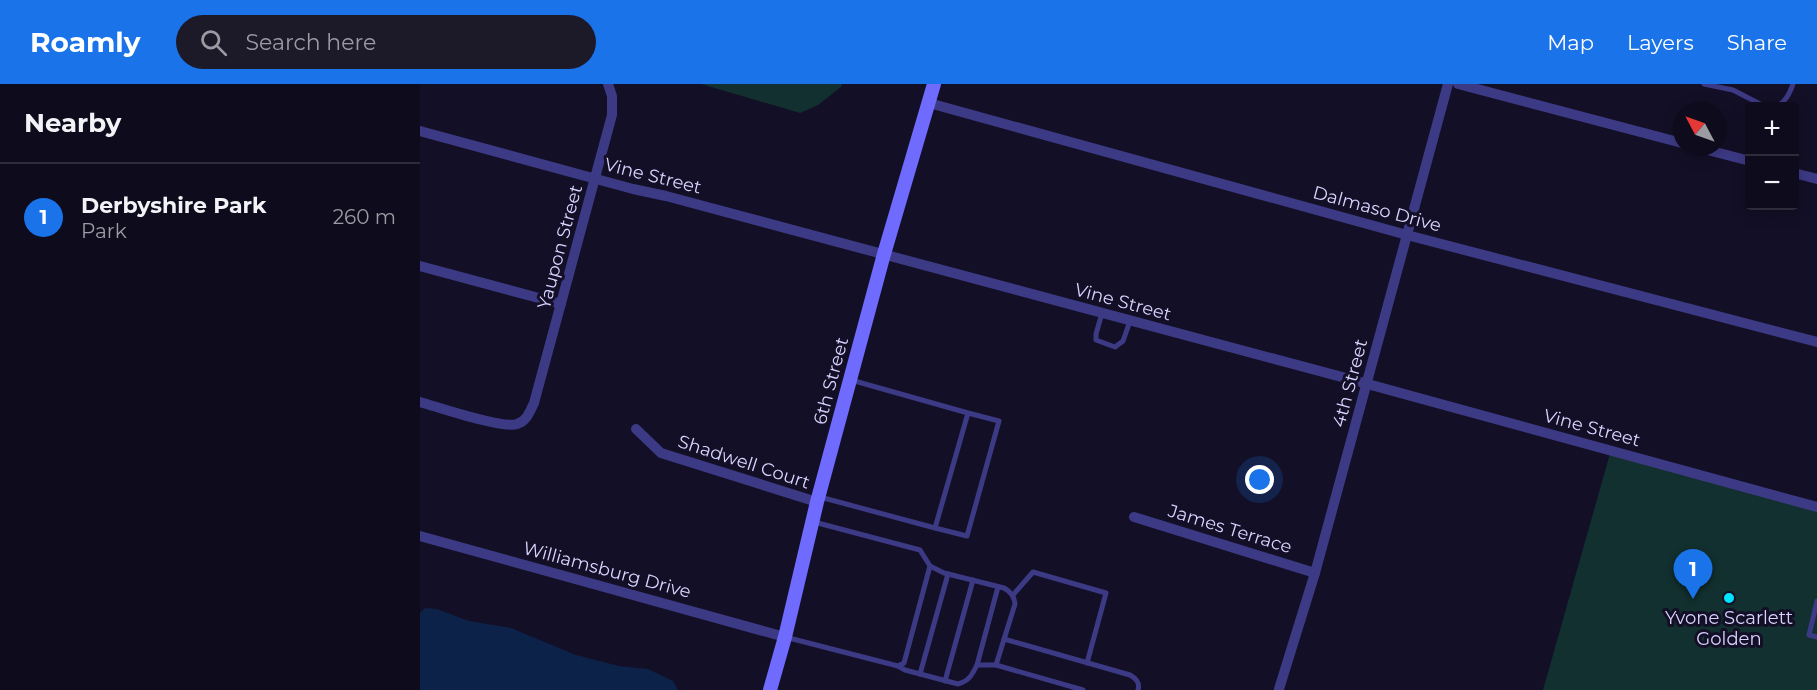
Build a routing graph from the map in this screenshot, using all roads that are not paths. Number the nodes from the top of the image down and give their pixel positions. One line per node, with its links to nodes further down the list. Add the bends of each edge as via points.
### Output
1 (608, 84): 15 (street, Yaupon Street, via 612,115)
2 (934, 84): 9 (street, 6th Street)
3 (1448, 84): 17 (street, 4th Street)
4 (1458, 84): 11 (street)
5 (1704, 84): 7 (lane, via 1733,90)
6 (1793, 84): 8 (lane)
7 (1756, 102)
8 (1783, 102)
9 (929, 103): 17 (street, Dalmaso Drive); 18 (street, 6th Street)
10 (420, 131): 15 (street, Vine Street)
11 (1673, 141)
12 (1727, 155): 13 (street)
13 (1745, 160)
14 (1799, 174): 16 (street)
15 (596, 178): 18 (street, Vine Street); 20 (street, Yaupon Street)
16 (1817, 179)
17 (1407, 235): 23 (street, Dalmaso Drive); 25 (street, 4th Street)
18 (884, 254): 21 (street, Vine Street); 24 (street, 6th Street)
19 (420, 266): 20 (street)
20 (561, 304): 26 (street, Yaupon Street, via 527,417 516,424 501,424)
21 (1102, 313): 22 (street, Vine Street); 22 (lane, via 1096,340 1115,347 1123,341)
22 (1130, 321): 25 (street, Vine Street)
23 (1817, 342)
24 (850, 380): 27 (lane); 29 (street, 6th Street)
25 (1366, 385): 30 (street, Vine Street); 36 (street, 4th Street)
26 (420, 402)
27 (968, 413): 33 (lane); 33 (lane, via 999,422 967,536)
28 (636, 429): 29 (street, Shadwell Court, via 661,453)
29 (817, 499): 32 (street, 6th Street); 33 (lane)
30 (1817, 507)
31 (1134, 517): 36 (street, James Terrace)
32 (812, 521): 35 (lane, via 920,550); 42 (street, 6th Street)
33 (935, 528)
34 (420, 536): 42 (street, Williamsburg Drive)
35 (930, 566): 37 (lane); 48 (lane, via 904,663)
36 (1315, 573): 51 (street, 4th Street)
37 (948, 574): 38 (lane); 49 (lane)
38 (973, 580): 39 (lane); 50 (lane)
39 (998, 587): 40 (lane); 46 (lane)
40 (1013, 595): 44 (lane, via 1015,604); 45 (lane, via 1033,572 1106,593)
41 (1817, 601): 43 (lane, via 1809,635)
42 (785, 637): 48 (lane); 52 (street, 6th Street)
43 (1817, 637)
44 (1004, 639): 45 (lane); 47 (lane)
45 (1087, 663): 54 (lane, via 1130,675 1136,679)
46 (977, 665): 47 (lane); 50 (lane, via 964,682)
47 (996, 665): 53 (lane)
48 (898, 666): 49 (lane)
49 (920, 674): 50 (lane)
50 (945, 681)
51 (1279, 689)
52 (770, 690)
53 (1083, 690)
54 (1138, 690)

